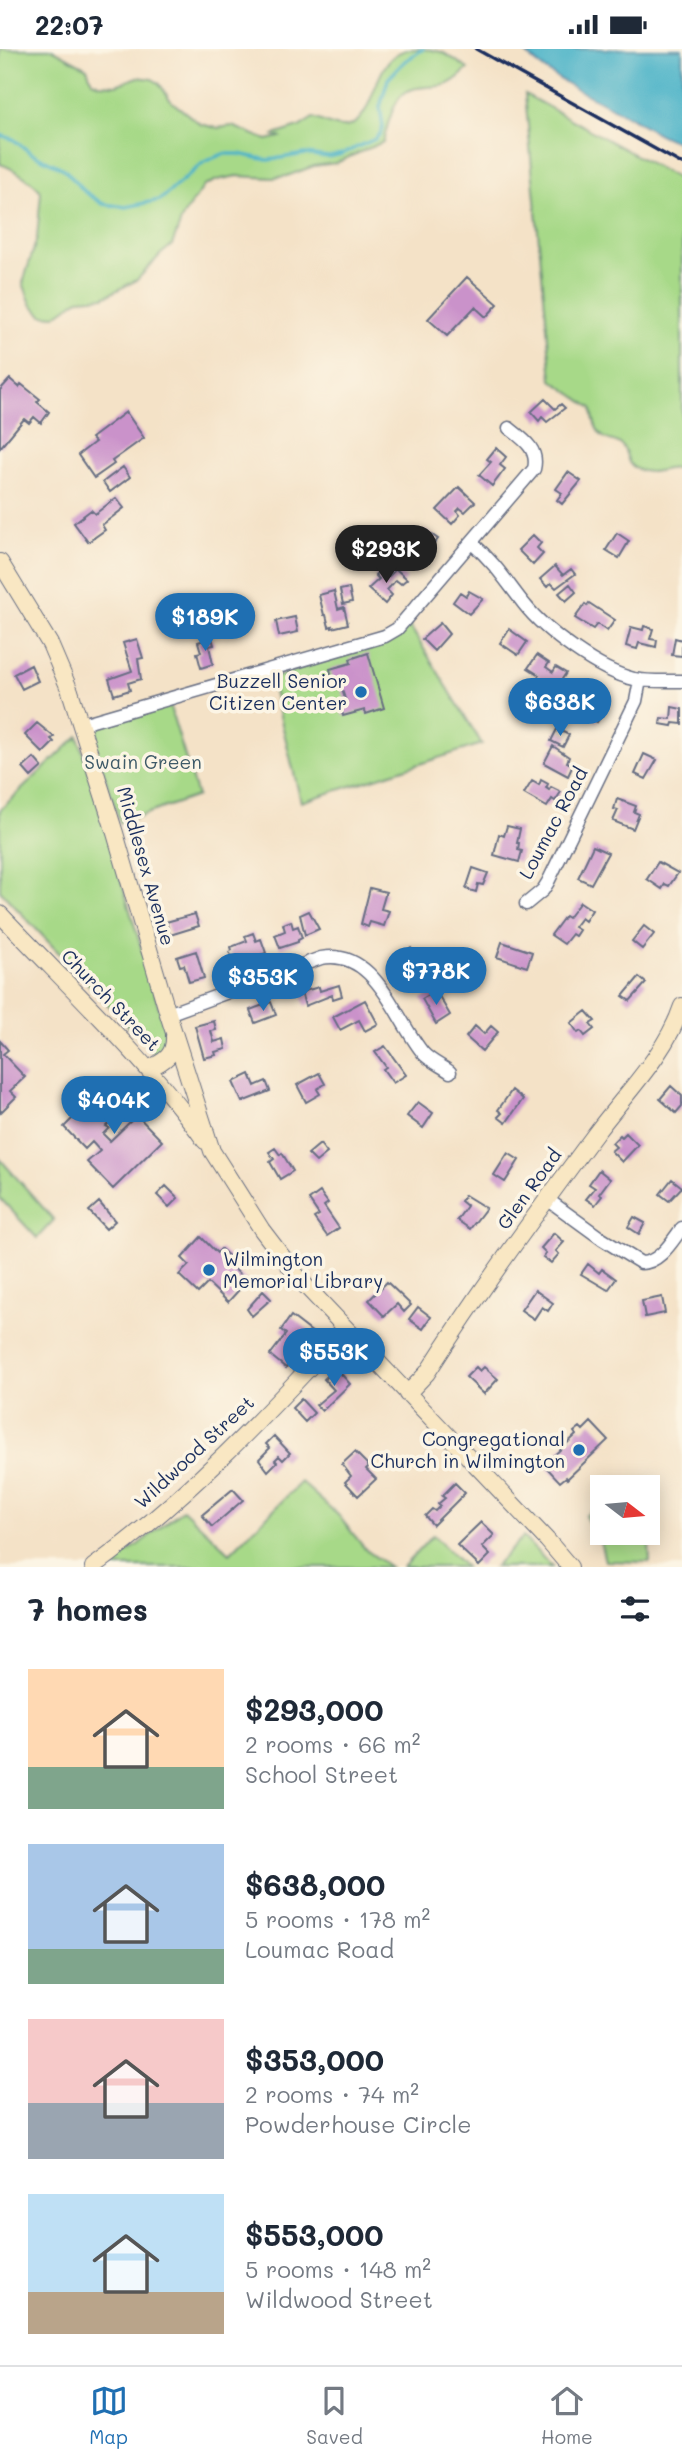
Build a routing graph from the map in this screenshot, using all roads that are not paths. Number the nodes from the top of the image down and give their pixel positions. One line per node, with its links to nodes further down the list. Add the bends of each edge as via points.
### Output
1 (509, 428): 2 (street, via 533,451 534,469)
2 (472, 543): 4 (street, via 549,629 612,671); 6 (street, via 400,627 385,636)
3 (1, 565): 6 (street, Middlesex Avenue, via 55,656)
4 (640, 680): 5 (street); 7 (street, Loumac Road, via 636,701 548,882)
5 (682, 681)
6 (82, 724): 10 (street, Middlesex Avenue)
7 (526, 904)
8 (0, 914): 12 (street, Church Street)
9 (682, 1006): 15 (street, Glen Road, via 654,1057)
10 (168, 1014): 11 (street, Middlesex Avenue); 13 (street, via 321,958 344,957 368,972 423,1053)
11 (174, 1033): 12 (street, via 170,1056); 14 (street, Middlesex Avenue)
12 (148, 1069): 14 (street, Church Street)
13 (450, 1072)
14 (212, 1151): 17 (street, Middlesex Avenue, via 273,1246)
15 (547, 1199): 16 (street, via 642,1263 657,1258); 18 (street, Glen Road, via 428,1373)
16 (682, 1228)
17 (345, 1329): 18 (street, Middlesex Avenue); 19 (street, Wildwood Street, via 225,1457)
18 (407, 1394): 20 (street, Middlesex Avenue)
19 (93, 1567)
20 (570, 1567)

